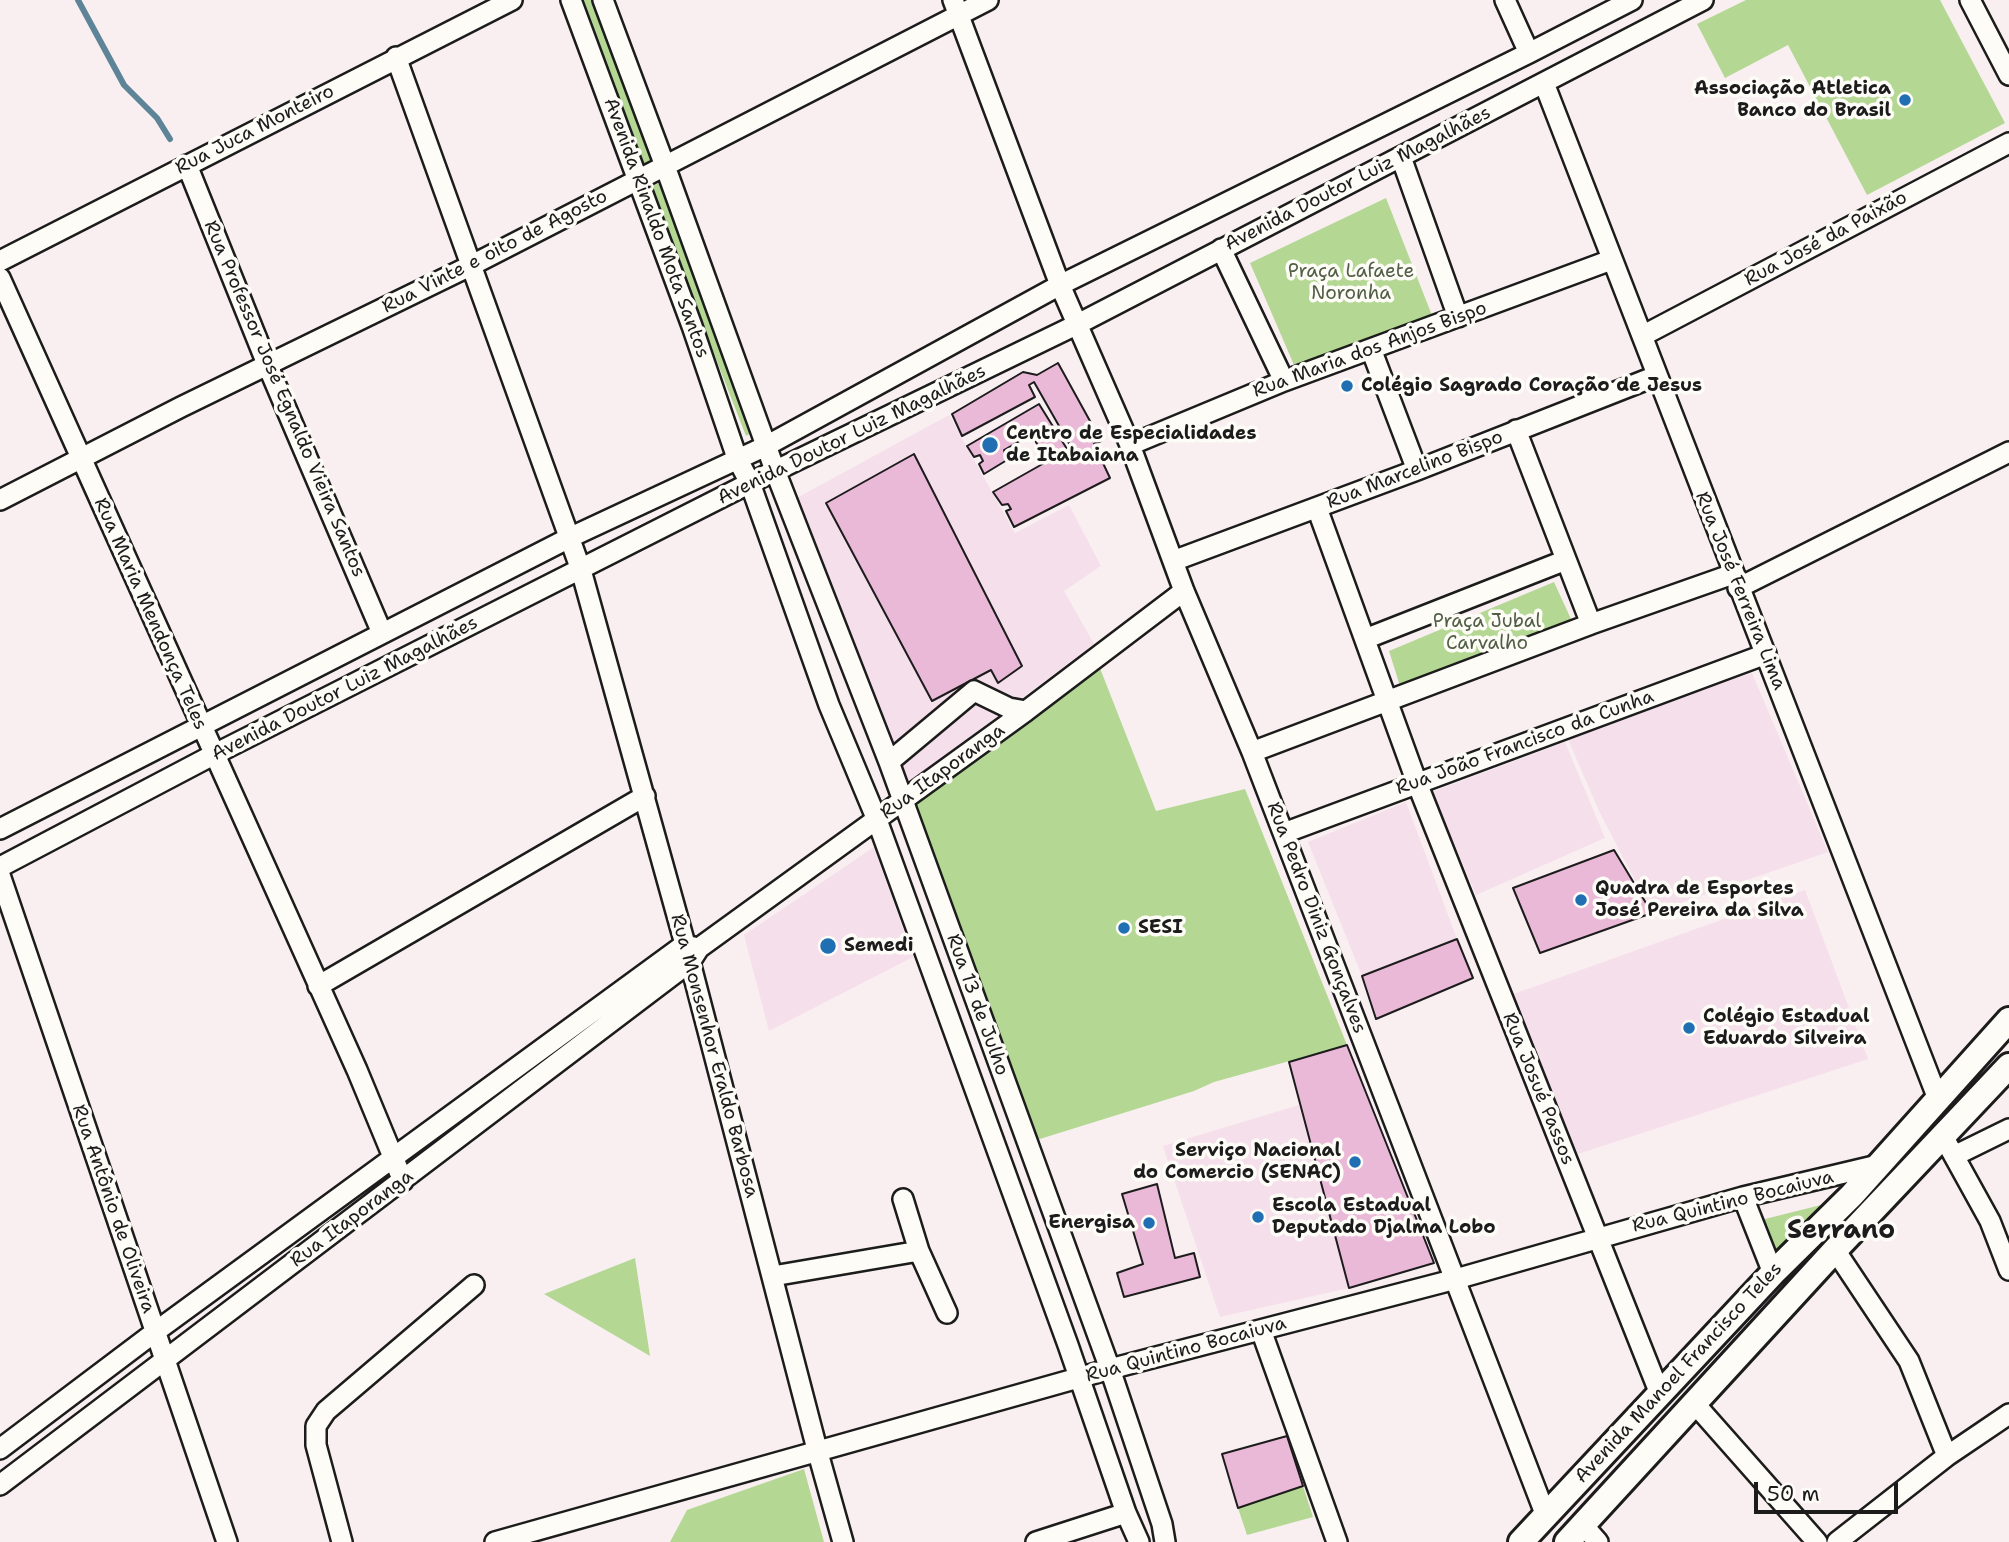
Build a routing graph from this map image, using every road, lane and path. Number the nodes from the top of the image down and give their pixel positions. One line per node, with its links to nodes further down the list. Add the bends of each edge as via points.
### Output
1 (512, 0): 11 (street, Rua Juca Monteiro)
2 (570, 0): 18 (street, Avenida Rinaldo Mota Santos)
3 (603, 0): 17 (street, Avenida Rinaldo Mota Santos)
4 (988, 0): 9 (street, Rua Vinte e oito de Agosto)
5 (1505, 0): 10 (street)
6 (1632, 0): 10 (street, Avenida Doutor Luiz Magalhães)
7 (1703, 0): 13 (street, Avenida Doutor Luiz Magalhães)
8 (1970, 0): 12 (street)
9 (956, 7): 17 (street, Rua Vinte e oito de Agosto); 24 (street, Rua Pedro Diniz Gonçalves)
10 (1529, 54): 24 (street, Avenida Doutor Luiz Magalhães)
11 (396, 57): 16 (street, Rua Juca Monteiro); 22 (street, Rua Monsenhor Eraldo Barbosa)
12 (2009, 75)
13 (1544, 83): 15 (street, Avenida Doutor Luiz Magalhães); 20 (street, Rua José Ferreira Lima)
14 (2009, 143): 27 (street, Rua José da Paixão)
15 (1401, 157): 19 (street, Avenida Doutor Luiz Magalhães); 25 (street)
16 (187, 165): 21 (street, Rua Juca Monteiro); 29 (street, Rua Professor José Egnaldo Vieira Santos)
17 (665, 166): 18 (street, Rua Vinte e oito de Agosto); 34 (street, Avenida Rinaldo Mota Santos)
18 (638, 180): 22 (street, Rua Vinte e oito de Agosto); 36 (street, Avenida Rinaldo Mota Santos)
19 (1221, 249): 26 (street, Avenida Doutor Luiz Magalhães); 31 (street)
20 (1611, 260): 25 (street, Rua Maria dos Anjos Bispo); 27 (street, Rua José Ferreira Lima)
21 (0, 261)
22 (472, 265): 29 (street, Rua Vinte e oito de Agosto); 43 (street, Rua Monsenhor Eraldo Barbosa)
23 (0, 278): 37 (street, Rua Maria Mendonça Teles)
24 (1060, 285): 26 (street, Rua Pedro Diniz Gonçalves); 34 (street, Avenida Doutor Luiz Magalhães)
25 (1458, 317): 28 (street, Rua Maria dos Anjos Bispo)
26 (1078, 324): 33 (street, Rua Pedro Diniz Gonçalves); 39 (street, Avenida Doutor Luiz Magalhães)
27 (1642, 336): 30 (street, Rua José Ferreira Lima)
28 (1371, 349): 31 (street, Rua Maria dos Anjos Bispo); 38 (street)
29 (267, 364): 37 (street, Rua Vinte e oito de Agosto); 50 (street, Rua Professor José Egnaldo Vieira Santos)
30 (1656, 376): 32 (street, Rua Marcelino Bispo); 47 (street, Rua José Ferreira Lima)
31 (1284, 381): 33 (street, Rua Maria dos Anjos Bispo)
32 (1516, 430): 38 (street, Rua Marcelino Bispo); 44 (street)
33 (1130, 444): 45 (street, Rua Pedro Diniz Gonçalves)
34 (766, 446): 36 (street, Avenida Doutor Luiz Magalhães); 39 (street, Avenida Rinaldo Mota Santos)
35 (2009, 452): 47 (street)
36 (737, 458): 40 (street, Avenida Rinaldo Mota Santos); 43 (street, Avenida Doutor Luiz Magalhães)
37 (80, 460): 41 (street, Rua Vinte e oito de Agosto); 55 (street, Rua Maria Mendonça Teles)
38 (1418, 470): 42 (street, Rua Marcelino Bispo)
39 (776, 472): 40 (street, Avenida Doutor Luiz Magalhães); 58 (street, Rua 13 de Julho)
40 (750, 483): 46 (street, Avenida Doutor Luiz Magalhães); 62 (street, Rua 13 de Julho, via 829,705)
41 (0, 500)
42 (1317, 508): 45 (street, Rua Marcelino Bispo); 51 (street, Rua Josué Passos)
43 (571, 537): 46 (street, Rua Monsenhor Eraldo Barbosa); 50 (street, Avenida Doutor Luiz Magalhães)
44 (1566, 560): 49 (street); 51 (street)
45 (1173, 561): 48 (street, Rua Pedro Diniz Gonçalves)
46 (581, 570): 57 (street, Avenida Doutor Luiz Magalhães); 60 (street, Rua Monsenhor Eraldo Barbosa)
47 (1736, 581): 49 (street); 52 (street, Rua José Ferreira Lima)
48 (1184, 591): 54 (street, Rua Itaporanga); 56 (street, Rua Pedro Diniz Gonçalves)
49 (1591, 624): 53 (street)
50 (382, 633): 55 (street, Avenida Doutor Luiz Magalhães)
51 (1365, 639): 53 (street, Rua Josué Passos)
52 (1766, 654): 59 (street, Rua João Francisco da Cunha); 71 (street, Rua José Ferreira Lima)
53 (1387, 701): 56 (street); 59 (street, Rua Josué Passos)
54 (1026, 711): 58 (street, via 974,691); 61 (street, Rua Itaporanga)
55 (200, 726): 57 (street, Rua Maria Mendonça Teles); 63 (street, Avenida Doutor Luiz Magalhães)
56 (1252, 752): 64 (street, Rua Pedro Diniz Gonçalves)
57 (214, 755): 65 (street, Avenida Doutor Luiz Magalhães); 68 (street, Rua Maria Mendonça Teles)
58 (889, 762): 61 (street, Rua 13 de Julho)
59 (1417, 783): 64 (street, Rua João Francisco da Cunha); 79 (street, Rua Josué Passos)
60 (645, 796): 67 (street, Rua Monsenhor Eraldo Barbosa); 68 (street)
61 (902, 801): 62 (street, Rua Itaporanga); 91 (street, Rua 13 de Julho)
62 (877, 820): 67 (street, Rua Itaporanga); 92 (street, Rua 13 de Julho)
63 (0, 829)
64 (1284, 833): 85 (street, Rua Pedro Diniz Gonçalves)
65 (0, 867)
66 (0, 876): 89 (street, Rua Antônio de Oliveira)
67 (691, 952): 74 (street, Rua Itaporanga); 76 (street, Rua Itaporanga); 84 (street, Rua Monsenhor Eraldo Barbosa)
68 (318, 986): 74 (street, Rua Maria Mendonça Teles)
69 (2009, 1020): 71 (main road, Avenida Manoel Francisco Teles)
70 (2009, 1066): 73 (main road, Avenida Manoel Francisco Teles)
71 (1938, 1099): 75 (main road, Avenida Manoel Francisco Teles)
72 (2009, 1129): 73 (street)
73 (1949, 1146): 80 (main road, Avenida Manoel Francisco Teles); 82 (street, via 1990,1221)
74 (393, 1158): 76 (street, Rua Maria Mendonça Teles); 89 (street, Rua Itaporanga)
75 (1878, 1166): 77 (street, Rua Quintino Bocaiuva); 83 (main road, Avenida Manoel Francisco Teles)
76 (403, 1181): 90 (street, Rua Itaporanga)
77 (1743, 1197): 79 (street, Rua Quintino Bocaiuva); 83 (street)
78 (903, 1199): 81 (street)
79 (1597, 1238): 85 (street, Rua Quintino Bocaiuva); 93 (street, Rua Josué Passos)
80 (1835, 1250): 94 (main road, Avenida Manoel Francisco Teles); 98 (street, via 1909,1361)
81 (919, 1251): 84 (street); 87 (street)
82 (2009, 1270)
83 (1773, 1273): 93 (main road, Avenida Manoel Francisco Teles)
84 (773, 1276): 97 (street, Rua Monsenhor Eraldo Barbosa)
85 (1456, 1279): 88 (street, Rua Quintino Bocaiuva); 101 (street, Rua Pedro Diniz Gonçalves)
86 (474, 1285): 104 (street, via 326,1411 316,1426 316,1445)
87 (947, 1313)
88 (1261, 1330): 91 (street, Rua Quintino Bocaiuva); 110 (street)
89 (155, 1332): 90 (street, Rua Antônio de Oliveira); 96 (street, Rua Itaporanga)
90 (166, 1361): 99 (street, Rua Itaporanga); 103 (street, Rua Antônio de Oliveira)
91 (1110, 1369): 92 (street, Rua Quintino Bocaiuva); 109 (street, Rua 13 de Julho)
92 (1079, 1378): 97 (street, Rua Quintino Bocaiuva); 100 (street, Rua 13 de Julho)
93 (1660, 1394): 101 (main road, Avenida Manoel Francisco Teles)
94 (1695, 1404): 102 (main road, Avenida Manoel Francisco Teles); 112 (street)
95 (2009, 1414): 98 (street)
96 (0, 1449)
97 (818, 1453): 105 (street, Rua Quintino Bocaiuva); 106 (street, Rua Monsenhor Eraldo Barbosa)
98 (1947, 1456): 113 (street)
99 (0, 1485)
100 (1126, 1513): 107 (street); 108 (street, Rua 13 de Julho)
101 (1546, 1516): 111 (main road, Avenida Manoel Francisco Teles)
102 (1583, 1536)
103 (227, 1542)
104 (342, 1542)
105 (495, 1542)
106 (843, 1542)
107 (1036, 1542)
108 (1139, 1542)
109 (1166, 1542)
110 (1337, 1542)
111 (1521, 1542)
112 (1817, 1542)
113 (1837, 1542)

